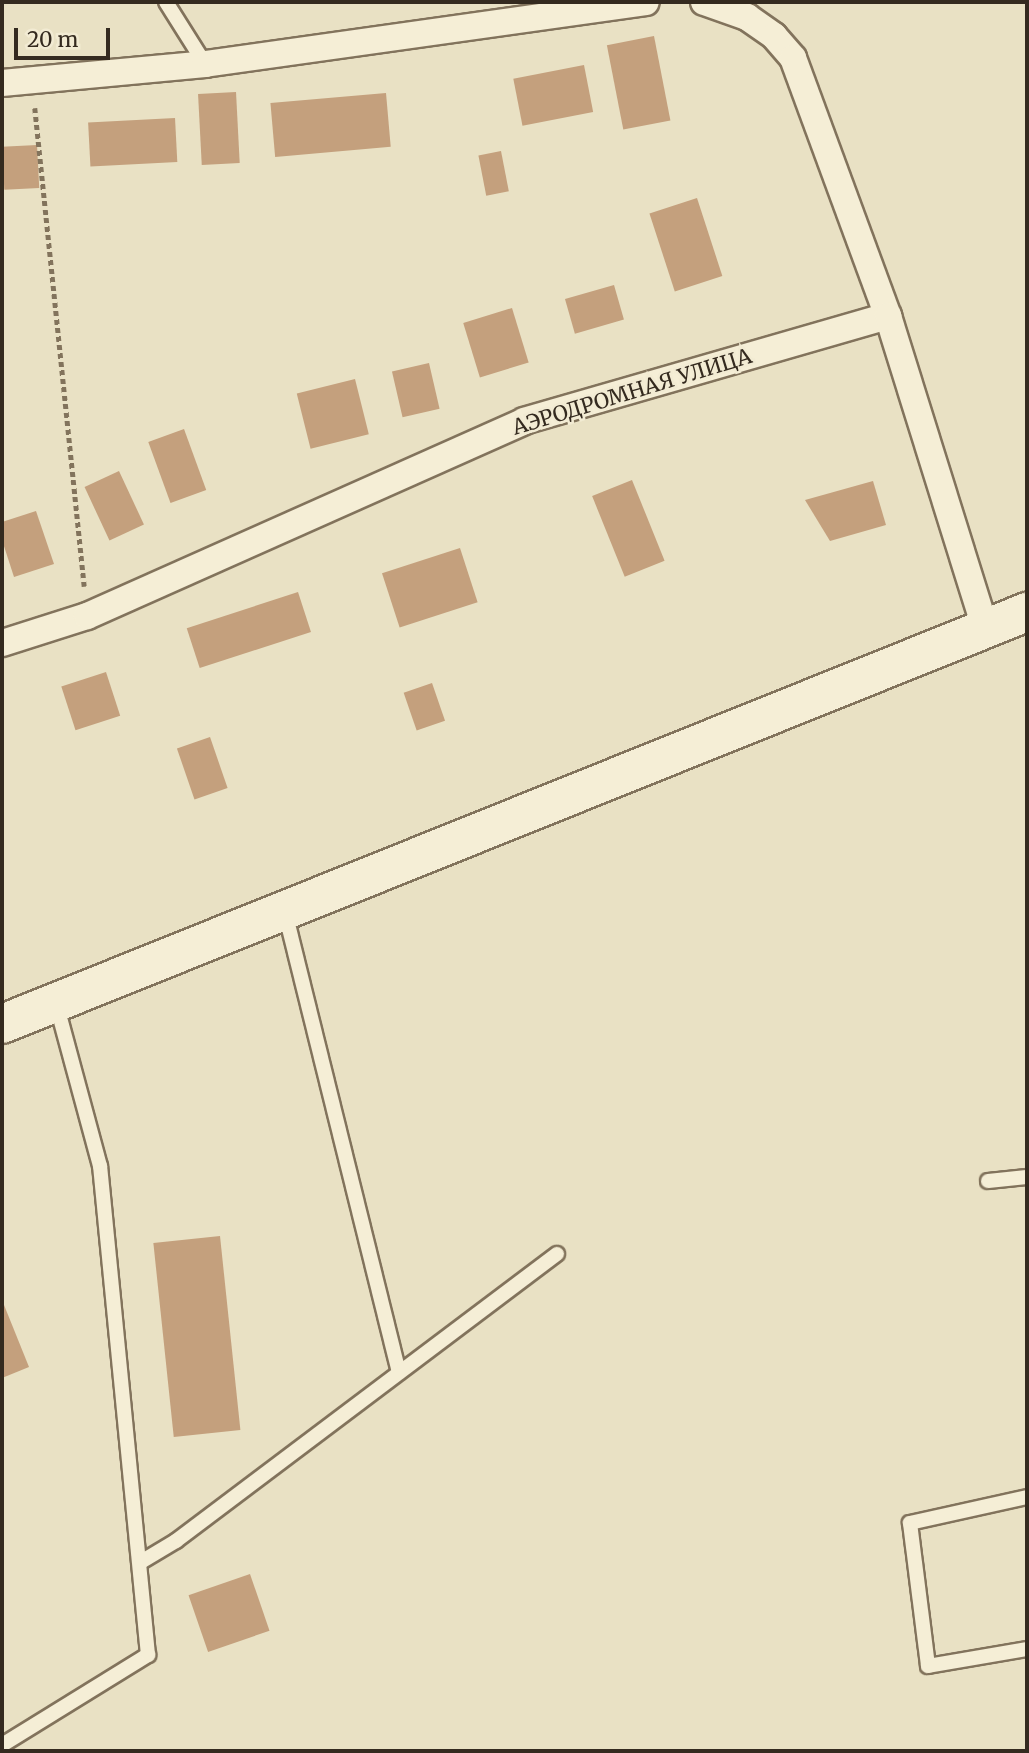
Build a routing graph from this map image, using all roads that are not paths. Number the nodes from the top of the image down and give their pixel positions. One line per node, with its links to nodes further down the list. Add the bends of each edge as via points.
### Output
1 (166, 2): 4 (lane)
2 (646, 2): 4 (street)
3 (704, 2): 6 (street, via 747,17 774,36 793,58)
4 (205, 64): 5 (street)
5 (2, 83)
6 (888, 316): 8 (street); 9 (street, АЭРОДРОМНАЯ УЛИЦА, via 524,421 87,616)
7 (1027, 612): 8 (main road)
8 (986, 630): 10 (main road)
9 (2, 643)
10 (285, 911): 11 (main road); 16 (lane)
11 (56, 1002): 12 (main road); 18 (lane, via 100,1166)
12 (2, 1024)
13 (1027, 1177): 14 (lane)
14 (988, 1181)
15 (557, 1254): 16 (lane)
16 (399, 1372): 18 (lane, via 176,1541)
17 (1027, 1497): 19 (lane, via 910,1522 928,1666)
18 (141, 1562): 20 (lane, via 148,1655)
19 (1027, 1649)
20 (2, 1745)

